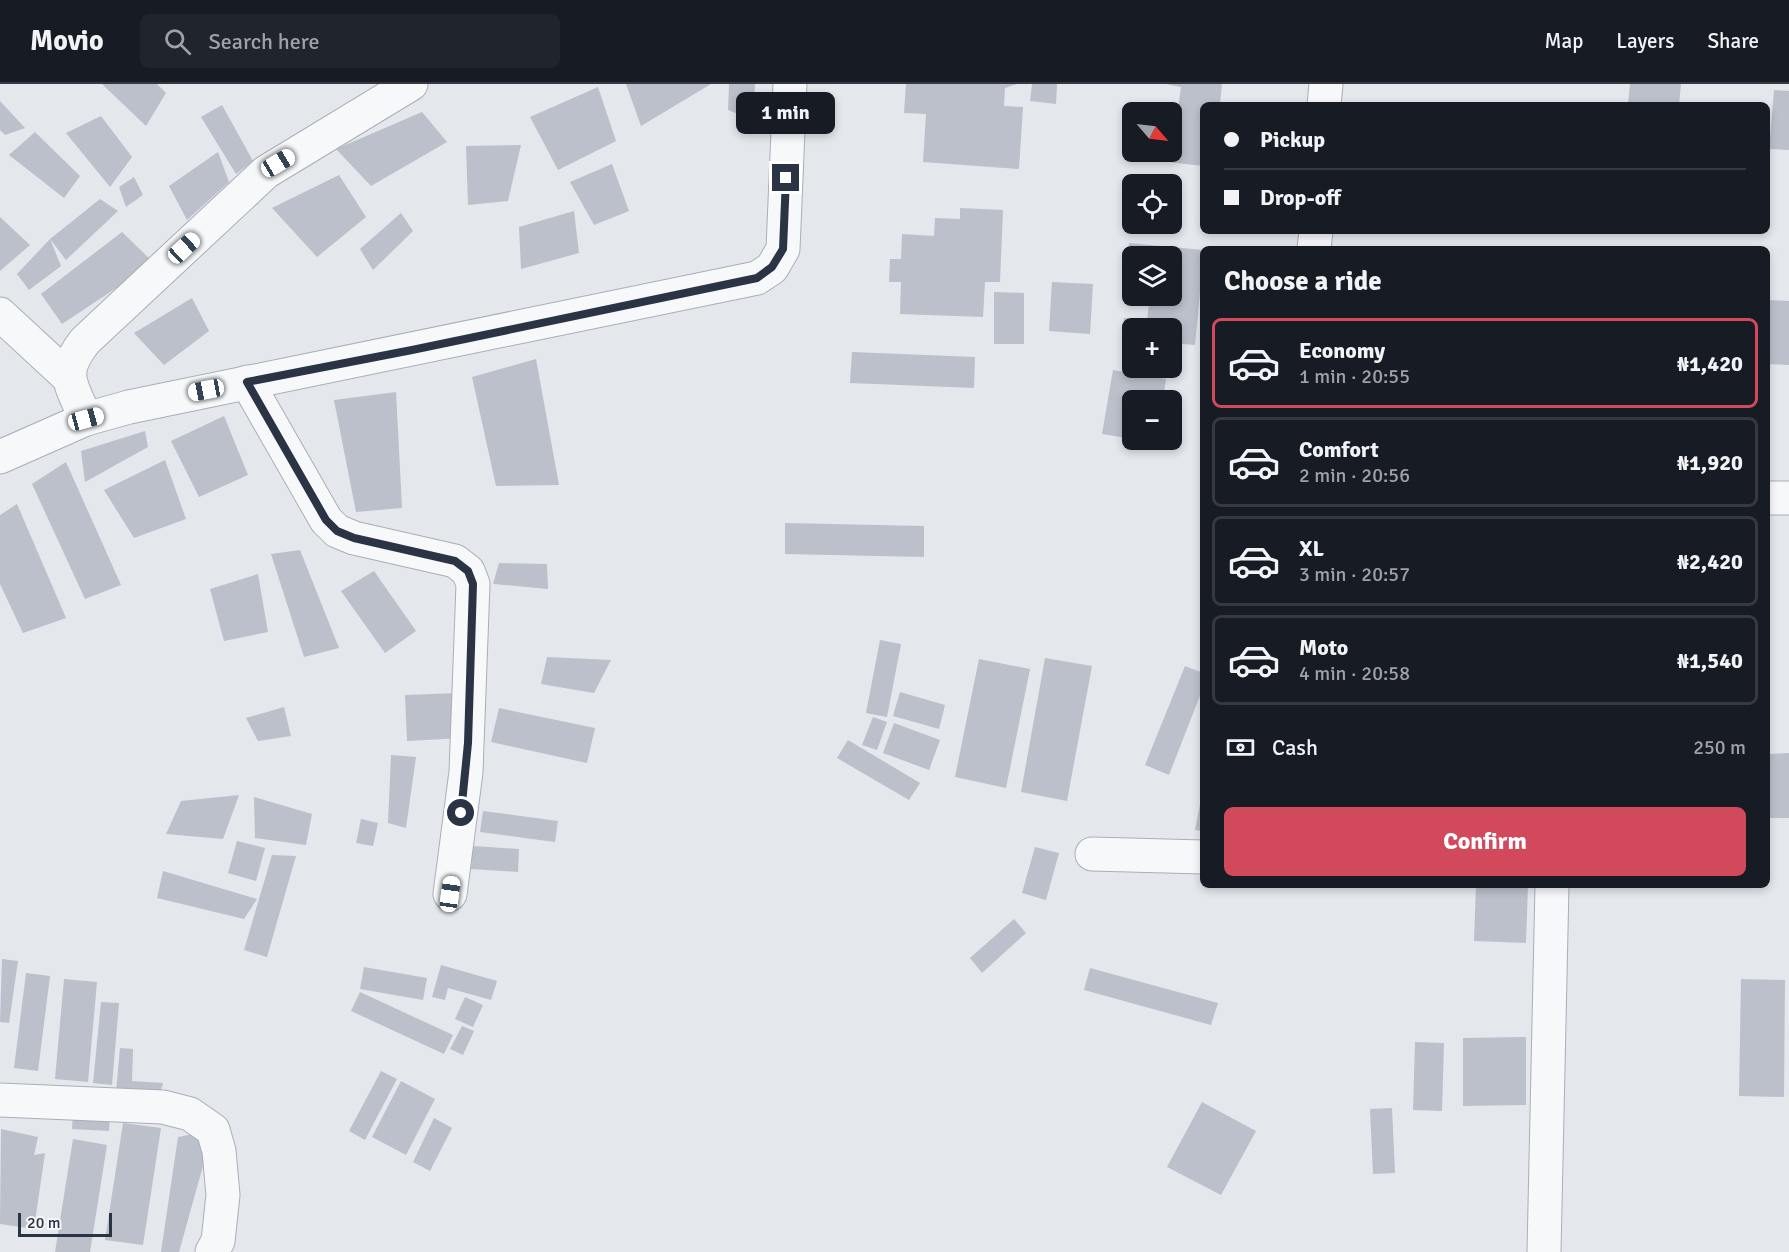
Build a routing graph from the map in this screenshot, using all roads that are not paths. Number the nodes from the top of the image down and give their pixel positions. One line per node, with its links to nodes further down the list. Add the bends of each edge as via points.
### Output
1 (411, 84): 6 (street, via 266,172 85,341 73,356)
2 (790, 84): 7 (street, via 783,249 772,267 757,278)
3 (1326, 84): 4 (street)
4 (1324, 102)
5 (0, 314): 6 (street)
6 (68, 377): 8 (street)
7 (247, 382): 8 (street); 15 (street, via 326,520 337,531 455,561 468,571 473,584 466,772)
8 (86, 419): 9 (street)
9 (0, 457)
10 (1770, 498): 11 (street)
11 (1789, 498)
12 (1092, 854): 13 (street)
13 (1200, 857)
14 (1552, 888): 18 (street)
15 (450, 894)
16 (0, 1100): 17 (street, via 163,1107 190,1114 213,1130 223,1195 218,1241)
17 (212, 1252)
18 (1544, 1252)

